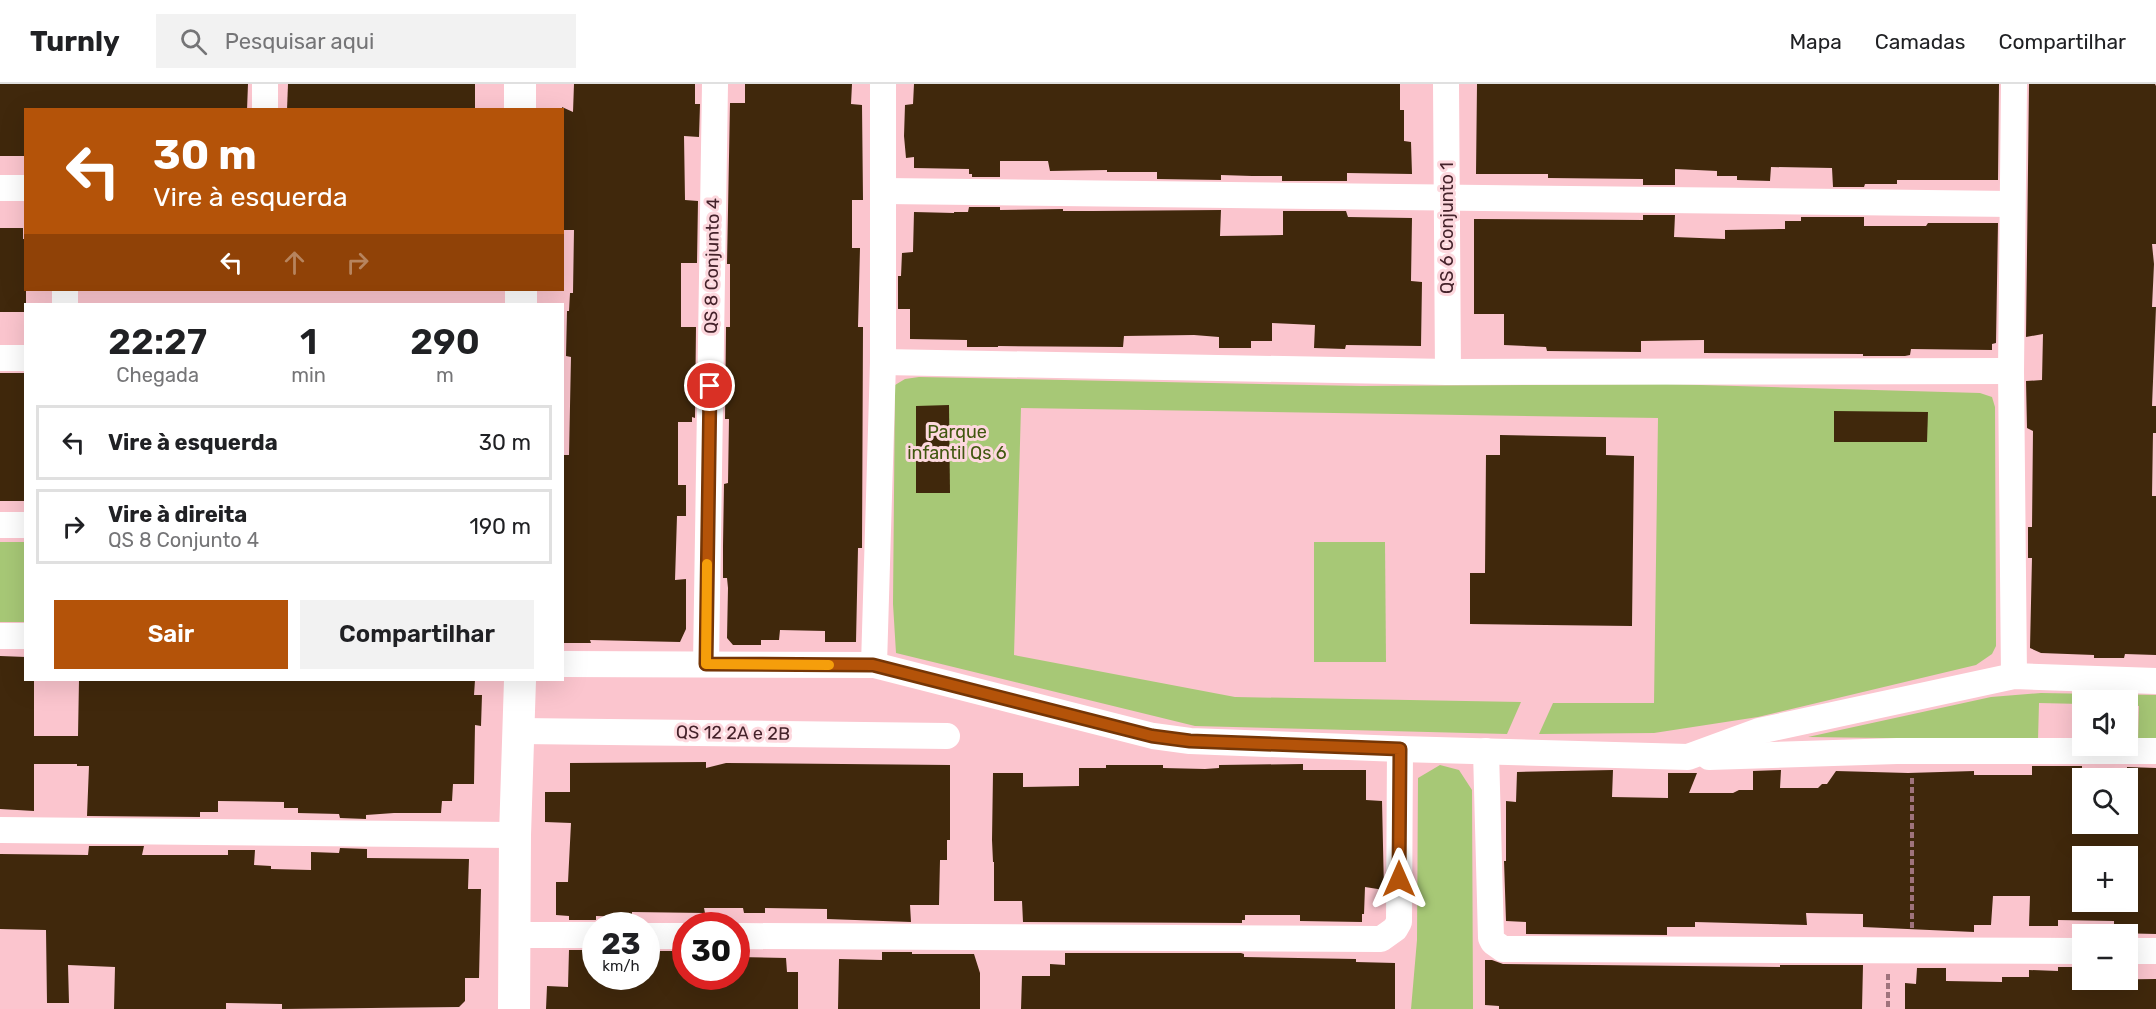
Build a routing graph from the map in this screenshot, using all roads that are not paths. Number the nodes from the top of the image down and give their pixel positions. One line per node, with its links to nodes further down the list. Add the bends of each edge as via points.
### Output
1 (265, 84): 7 (street)
2 (520, 84): 8 (street)
3 (715, 84): 24 (street, QS 8 Conjunto 4)
4 (883, 84): 11 (street)
5 (1446, 84): 12 (street, QS 6 Conjunto 1)
6 (2014, 84): 13 (street)
7 (265, 108)
8 (520, 108)
9 (0, 188): 10 (street)
10 (24, 188)
11 (884, 191): 12 (street); 16 (street)
12 (1446, 198): 13 (street); 18 (street, QS 6 Conjunto 1)
13 (2012, 204): 17 (street)
14 (0, 358): 15 (street)
15 (24, 358)
16 (883, 362): 18 (street); 25 (street)
17 (2011, 371): 18 (street); 26 (street)
18 (1448, 372)
19 (0, 525): 20 (street)
20 (24, 525)
21 (0, 636): 22 (street)
22 (24, 636)
23 (564, 664): 24 (street)
24 (706, 664): 25 (street)
25 (873, 665): 31 (street, via 1152,736 1190,741)
26 (2014, 676): 28 (street); 34 (street, via 1759,731)
27 (520, 681): 29 (street)
28 (2156, 681)
29 (520, 731): 30 (street, QS 12 2A e 2B); 36 (street)
30 (947, 736)
31 (1400, 749): 32 (street); 39 (street, via 1399,922 1381,939)
32 (1486, 751): 34 (street); 40 (street, via 1491,938 1503,949)
33 (2156, 751): 34 (street)
34 (1688, 757)
35 (0, 830): 36 (street)
36 (515, 835): 37 (street)
37 (515, 935): 38 (street); 43 (street)
38 (582, 935)
39 (750, 936)
40 (2072, 951)
41 (2138, 951): 42 (street)
42 (2156, 951)
43 (514, 1009)

